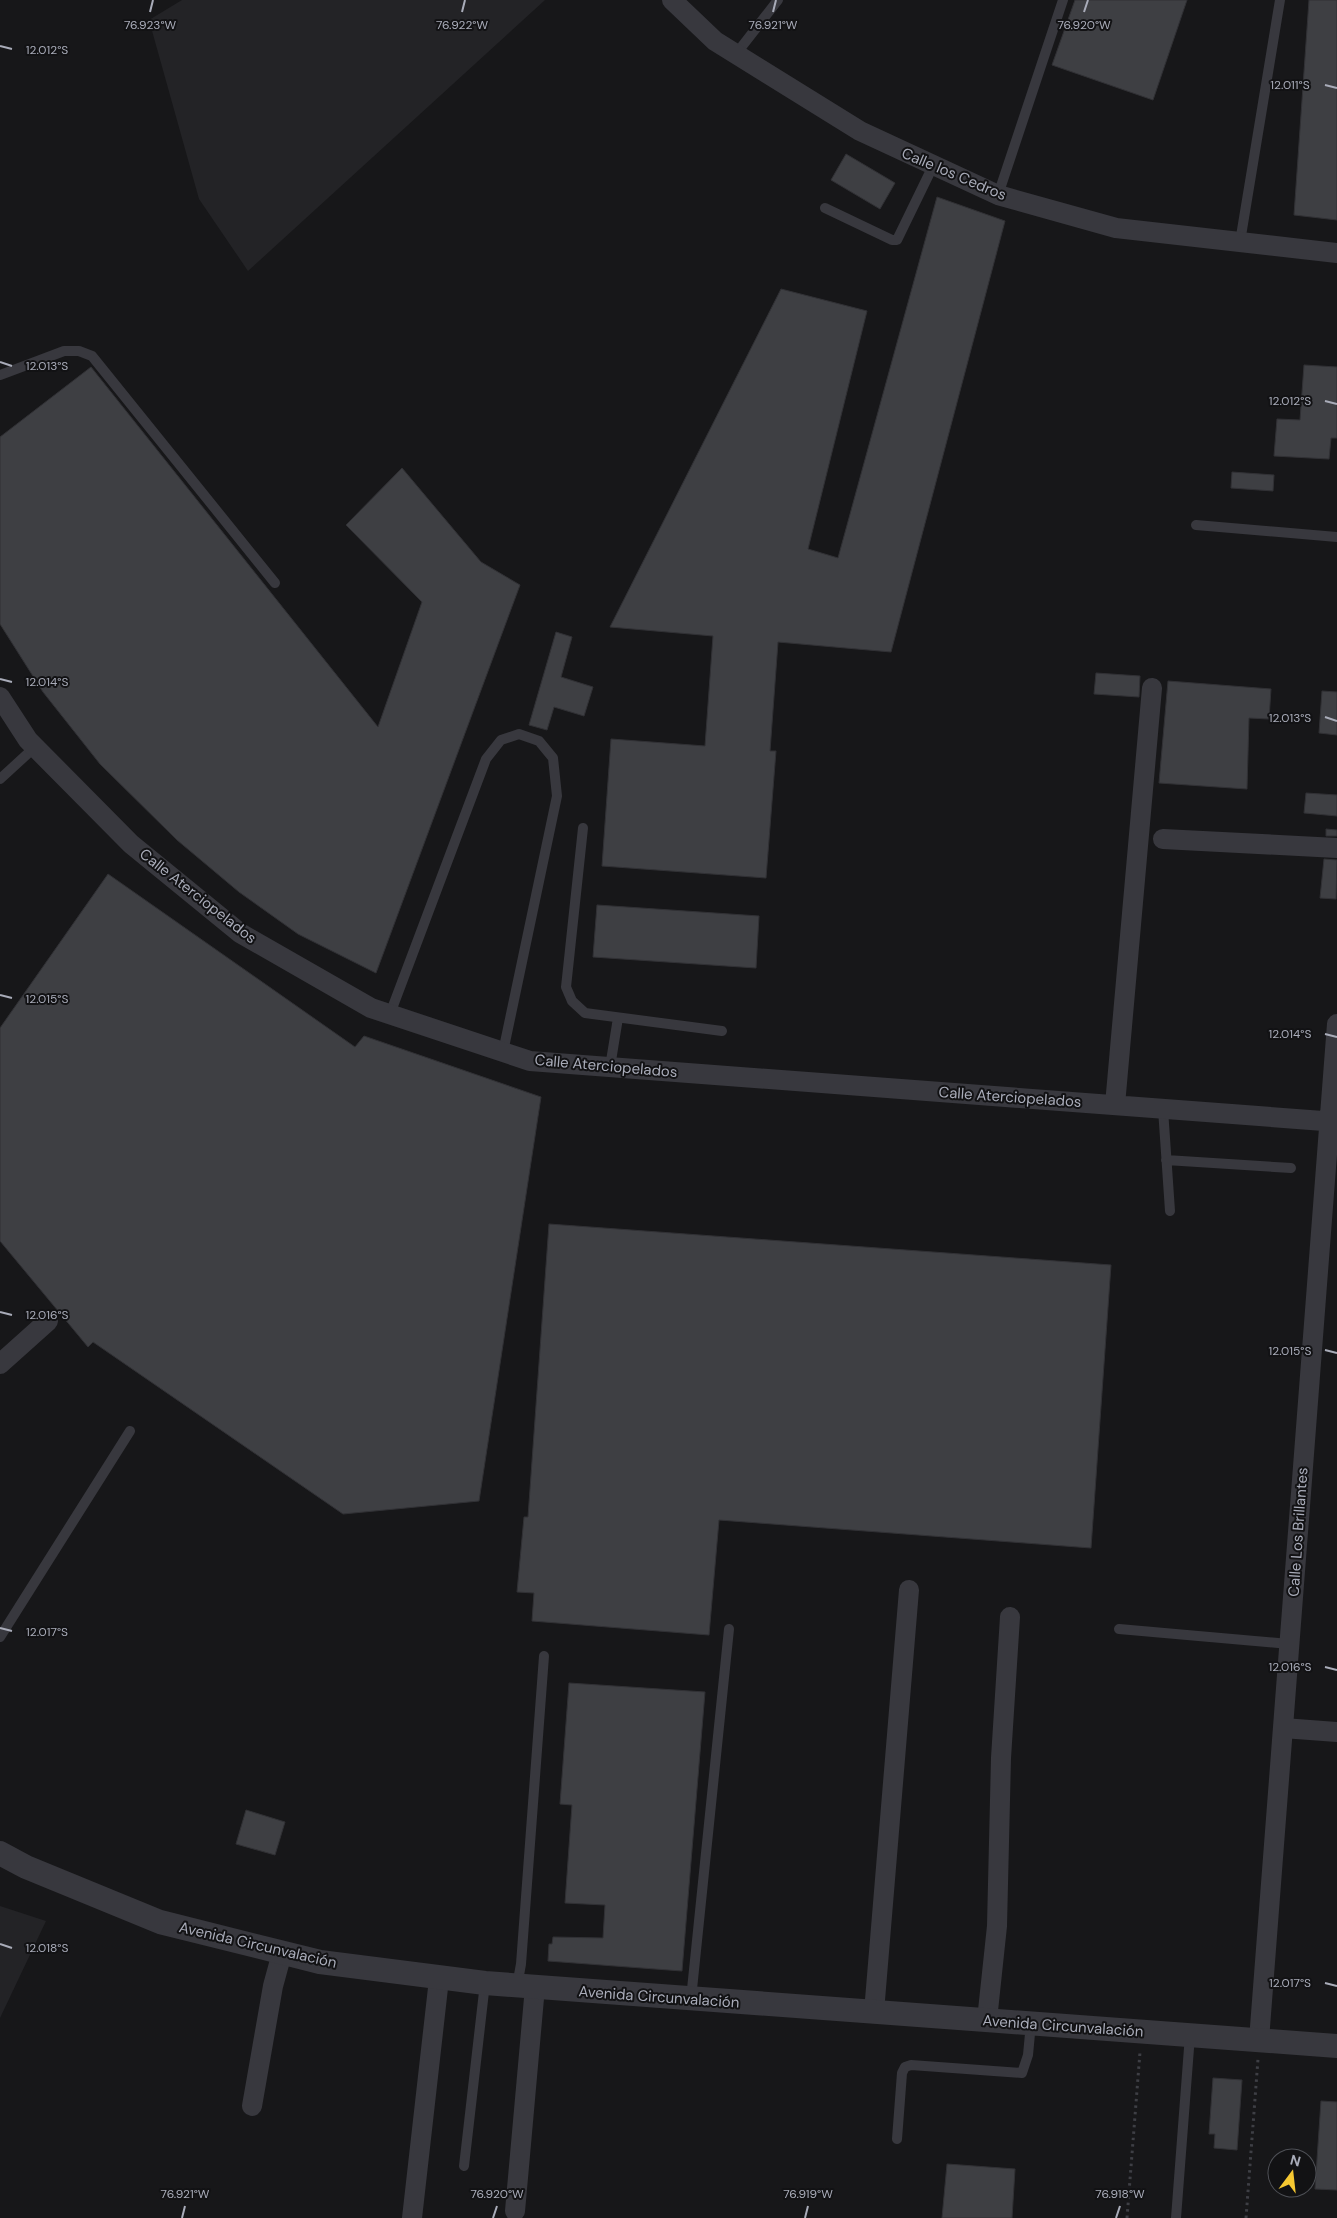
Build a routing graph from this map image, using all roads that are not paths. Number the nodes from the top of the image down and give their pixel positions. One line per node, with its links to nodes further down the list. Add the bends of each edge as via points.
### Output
1 (672, 0): 5 (street, Calle los Cedros, via 715,41)
2 (778, 0): 5 (lane)
3 (1063, 0): 7 (lane)
4 (1280, 0): 9 (lane)
5 (736, 54): 6 (street, Calle los Cedros, via 860,131)
6 (933, 166): 7 (street, Calle los Cedros); 8 (lane, via 897,240)
7 (998, 195): 9 (street, Calle los Cedros, via 1116,228)
8 (826, 208)
9 (1240, 242): 10 (street, Calle los Cedros)
10 (1337, 254)
11 (0, 375): 14 (lane, via 64,351 79,350 92,356)
12 (1196, 525): 13 (lane)
13 (1337, 537)
14 (275, 583)
15 (1152, 688): 28 (street)
16 (0, 697): 17 (street, Calle Aterciopelados)
17 (35, 747): 18 (lane); 22 (street, Calle Aterciopelados, via 131,844 240,933 371,1008)
18 (0, 779)
19 (583, 828): 23 (lane, via 566,986 572,1001 585,1013)
20 (1163, 839): 21 (street)
21 (1337, 848)
22 (390, 1014): 26 (street, Calle Aterciopelados); 26 (lane, via 486,759 501,740 519,734 539,741 553,758 557,796)
23 (618, 1018): 25 (lane); 27 (lane)
24 (1337, 1024): 30 (street, Calle Los Brillantes)
25 (722, 1031)
26 (504, 1052): 27 (street, Calle Aterciopelados, via 530,1061)
27 (610, 1067): 28 (street, Calle Aterciopelados)
28 (1115, 1105): 29 (street, Calle Aterciopelados)
29 (1162, 1109): 30 (street, Calle Aterciopelados); 31 (lane)
30 (1333, 1122): 42 (street, Calle Los Brillantes)
31 (1166, 1160): 32 (lane); 33 (lane)
32 (1290, 1168)
33 (1170, 1212)
34 (48, 1321): 35 (street)
35 (0, 1364)
36 (130, 1431): 41 (lane)
37 (909, 1590): 52 (street)
38 (1010, 1617): 53 (street, via 1001,1758 997,1926)
39 (1119, 1628): 42 (lane)
40 (728, 1629): 51 (lane)
41 (0, 1637)
42 (1289, 1644): 44 (street, Calle Los Brillantes)
43 (544, 1656): 50 (lane, via 521,1964)
44 (1283, 1728): 45 (street); 56 (street, Calle Los Brillantes)
45 (1337, 1732)
46 (0, 1853): 47 (street, Avenida Circunvalación, via 26,1867 160,1922)
47 (282, 1953): 48 (street, Avenida Circunvalación, via 320,1962); 58 (street)
48 (438, 1979): 49 (street, Avenida Circunvalación); 62 (street)
49 (485, 1983): 50 (street, Avenida Circunvalación); 60 (lane)
50 (526, 1986): 51 (street, Avenida Circunvalación); 61 (street)
51 (691, 1999): 52 (street, Avenida Circunvalación)
52 (874, 2012): 53 (street, Avenida Circunvalación)
53 (987, 2020): 54 (street, Avenida Circunvalación)
54 (1032, 2023): 55 (street, Avenida Circunvalación); 59 (lane, via 1022,2074 905,2067)
55 (1190, 2035): 56 (street, Avenida Circunvalación); 63 (lane)
56 (1259, 2040): 57 (street, Avenida Circunvalación)
57 (1337, 2046)
58 (252, 2106)
59 (897, 2139)
60 (464, 2166)
61 (515, 2211)
62 (412, 2218)
63 (1176, 2218)

